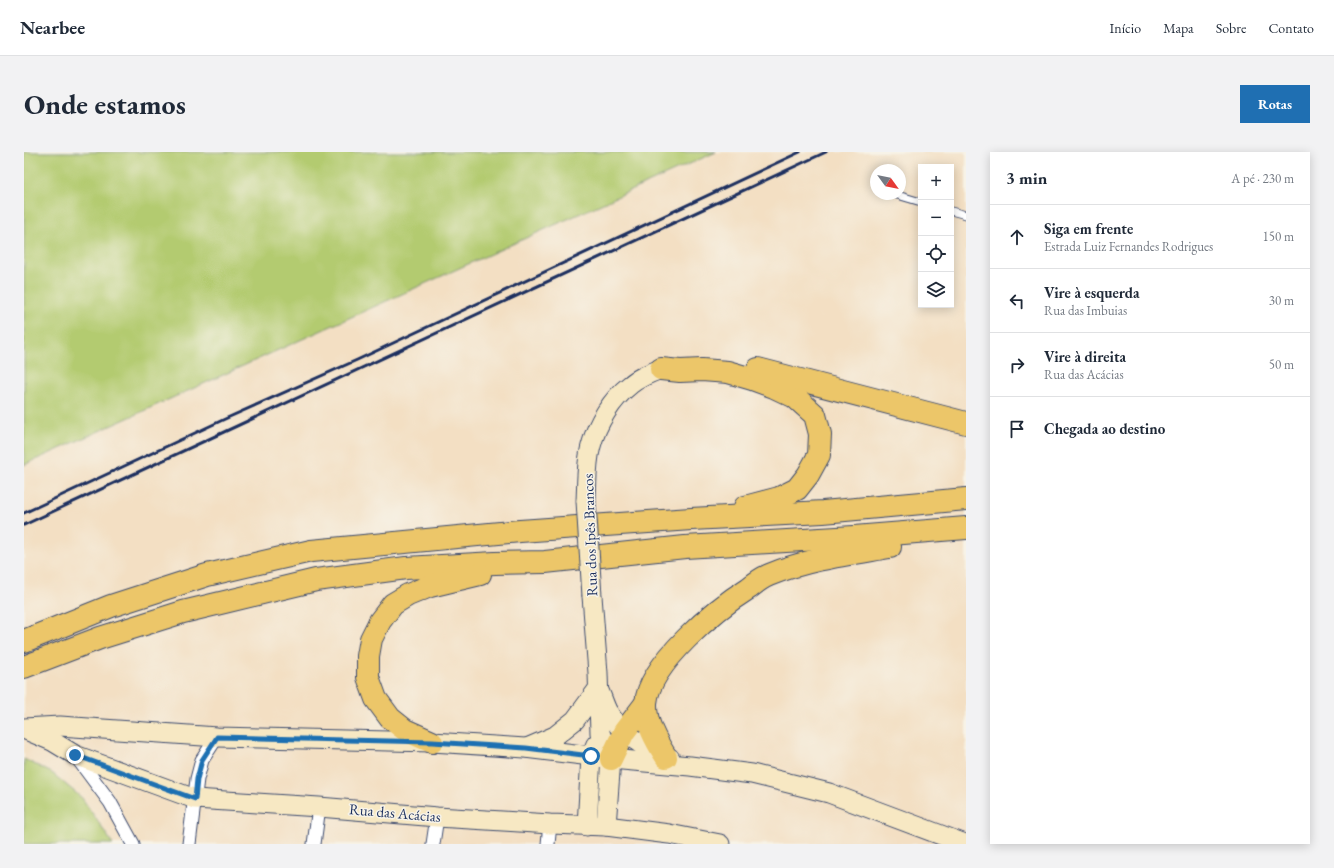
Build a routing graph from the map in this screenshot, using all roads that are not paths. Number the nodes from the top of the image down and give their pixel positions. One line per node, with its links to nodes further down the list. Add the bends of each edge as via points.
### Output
1 (906, 198): 2 (lane)
2 (918, 201)
3 (954, 212): 4 (lane)
4 (966, 215)
5 (660, 369): 6 (highway, via 672,363 706,358); 8 (highway, via 728,372 774,387 806,405 815,415 820,434 819,455 797,489 779,498 725,513); 14 (street, Rua dos Ipês Brancos, bridge, via 631,384 618,397 597,428 591,446 586,501)
6 (966, 422)
7 (966, 499): 8 (highway, via 823,512)
8 (691, 519): 12 (highway, via 311,551 208,575 111,606)
9 (966, 528): 11 (highway, via 685,547)
10 (966, 534): 15 (highway, via 822,558 767,576 709,617 683,642 659,672)
11 (545, 562): 13 (highway, via 495,562 406,568 316,580 183,612 100,638); 19 (highway, via 430,586 408,594 393,604 380,621 371,639 368,656 368,677 376,698 390,718 405,730)
12 (24, 641)
13 (24, 667)
14 (598, 689): 17 (street, via 608,712); 20 (street, via 575,720 555,736); 22 (street, Rua dos Ipês Brancos)
15 (646, 703): 17 (highway); 23 (highway, via 653,734)
16 (24, 728): 18 (street, via 60,726); 21 (street, Rua das Acácias)
17 (624, 732): 22 (highway); 23 (street)
18 (217, 737): 19 (street); 25 (street, via 202,760)
19 (432, 742): 20 (street)
20 (526, 748): 22 (street)
21 (75, 755): 25 (street, Rua das Acácias); 32 (street, via 110,802)
22 (601, 757): 24 (street); 29 (street, Rua dos Ipês Brancos); 30 (street, Rua dos Ipês Brancos)
23 (666, 757): 24 (street)
24 (690, 766): 38 (street, via 752,774 829,793)
25 (195, 799): 26 (street, Rua das Acácias); 33 (street)
26 (319, 807): 27 (street, Rua das Acácias); 34 (street)
27 (437, 817): 28 (street, Rua das Acácias); 35 (street)
28 (550, 824): 29 (street, Rua das Acácias); 36 (street)
29 (587, 826): 30 (street, Rua das Acácias)
30 (606, 826): 31 (street, Rua das Acácias)
31 (668, 839): 37 (street, Rua das Acácias)
32 (133, 844)
33 (189, 844)
34 (314, 844)
35 (433, 844)
36 (548, 844)
37 (720, 844)
38 (965, 844)

